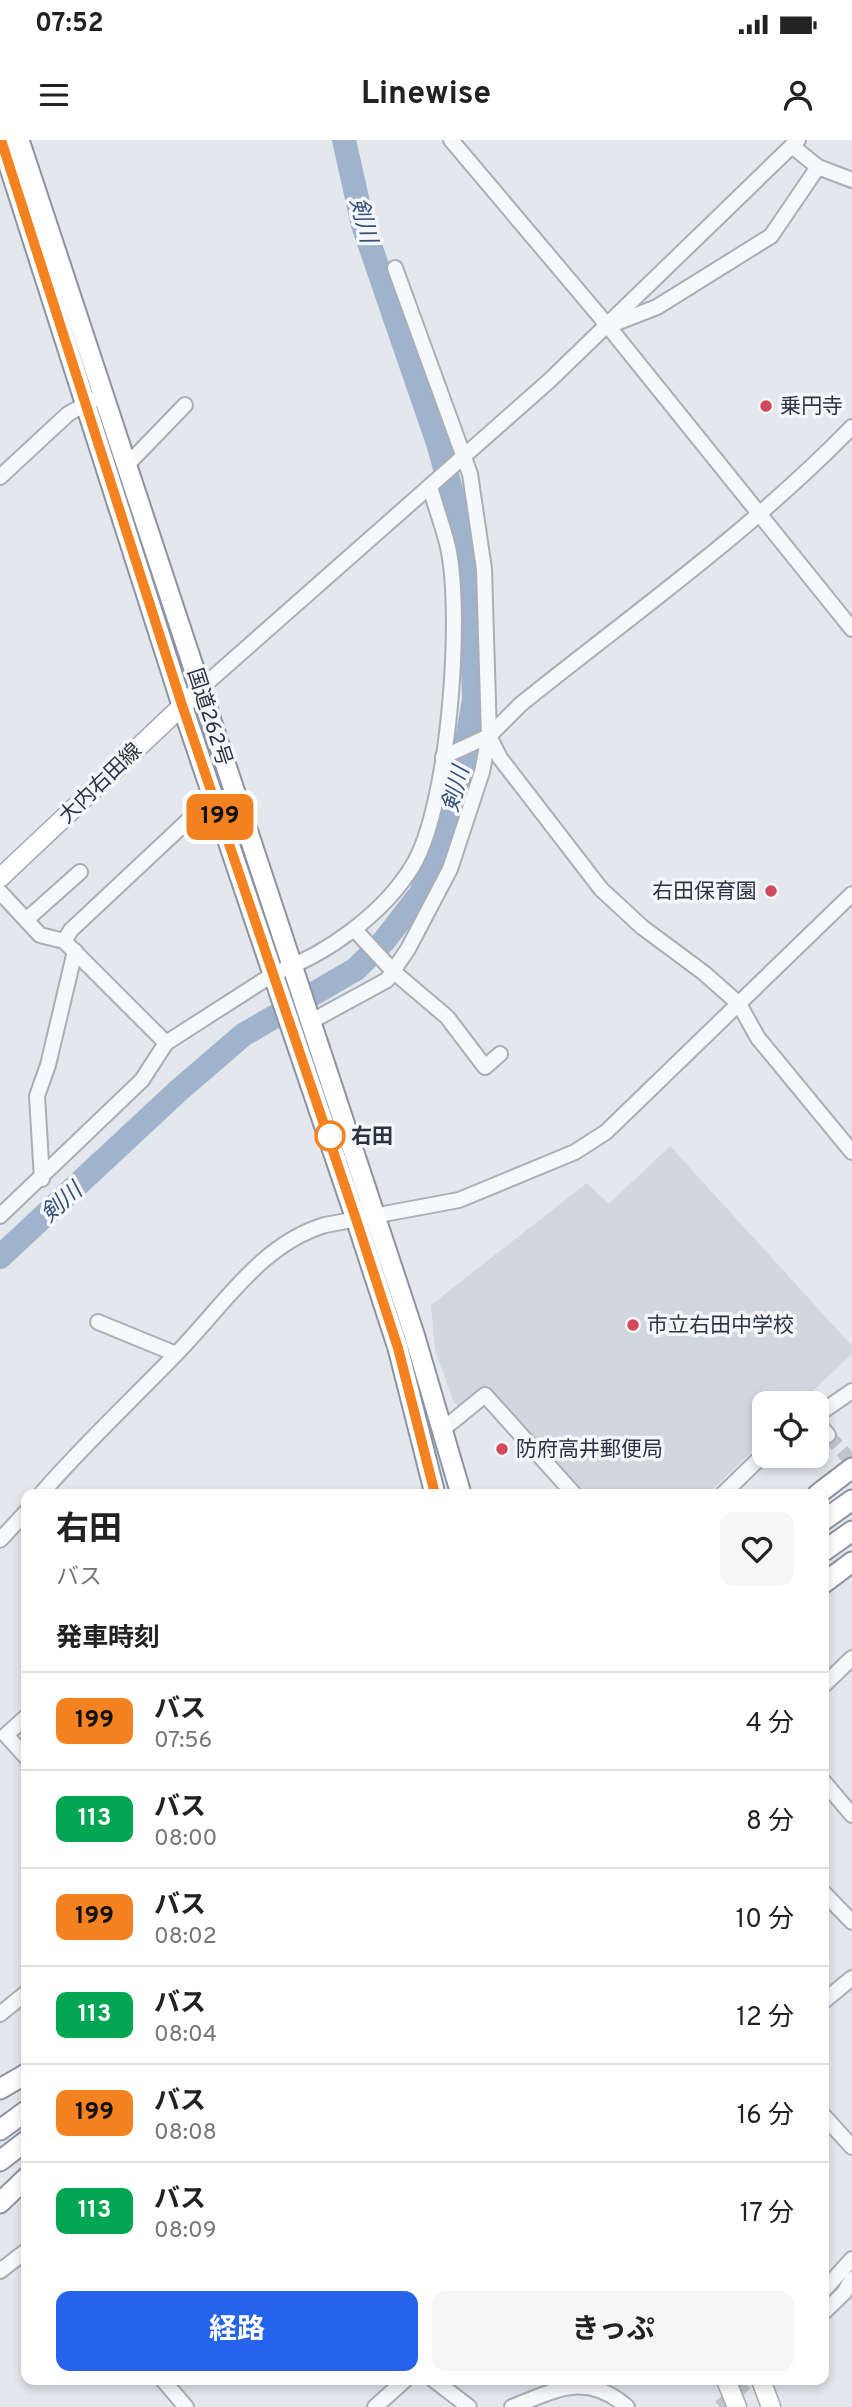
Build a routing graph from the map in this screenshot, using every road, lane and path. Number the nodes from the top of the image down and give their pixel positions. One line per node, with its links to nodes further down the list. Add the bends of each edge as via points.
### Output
1 (1, 140): 9 (highway, 国道262号)
2 (19, 140): 9 (highway, 国道262号)
3 (451, 140): 8 (street)
4 (795, 143): 5 (street); 8 (street)
5 (818, 167): 6 (street); 8 (street, via 771,236 657,307)
6 (852, 180)
7 (395, 268): 12 (street)
8 (608, 326): 12 (street); 16 (street)
9 (95, 399): 13 (highway, 国道262号); 14 (street, via 68,414); 19 (highway, 国道262号)
10 (185, 405): 13 (street)
11 (852, 427): 16 (street)
12 (461, 458): 15 (street); 20 (street, via 478,515 484,569)
13 (127, 465): 18 (highway, 国道262号)
14 (0, 477)
15 (433, 484): 18 (street); 21 (street, via 448,548 455,616)
16 (760, 513): 17 (street); 20 (street)
17 (852, 629)
18 (200, 689): 19 (main road, 大内右田線); 31 (highway, 国道262号)
19 (182, 705): 22 (highway, 国道262号); 24 (main road, 大内右田線)
20 (483, 739): 21 (street); 30 (street, via 482,772 450,869); 32 (street, via 601,889 642,928)
21 (446, 755): 28 (street, via 413,866 387,900)
22 (213, 797): 29 (street, via 71,930); 31 (highway, 国道262号)
23 (80, 872): 27 (street)
24 (0, 878)
25 (0, 892): 27 (street)
26 (852, 894): 32 (street)
27 (26, 920): 29 (street, via 40,935)
28 (354, 929): 30 (street); 31 (street)
29 (69, 946): 34 (street); 37 (street, via 48,1065 37,1096)
30 (394, 972): 33 (street, via 360,997); 35 (street, via 447,1017 485,1067)
31 (285, 974): 33 (highway, 国道262号); 34 (street)
32 (739, 1004): 36 (street, via 758,1038); 39 (street, via 606,1132 575,1152 459,1200)
33 (304, 1020): 39 (highway, 国道262号)
34 (166, 1044): 37 (street, via 142,1080)
35 (500, 1054)
36 (852, 1152)
37 (42, 1179): 38 (street)
38 (0, 1216)
39 (366, 1217): 41 (street, via 306,1231 270,1252); 44 (highway, 国道262号); 48 (highway, 国道262号)
40 (98, 1322): 41 (street)
41 (176, 1354): 47 (street)
42 (852, 1391): 43 (street)
43 (829, 1407)
44 (442, 1430): 49 (highway, 国道262号); 50 (street, via 485,1395)
45 (752, 1466): 51 (street)
46 (852, 1468): 52 (highway)
47 (45, 1489)
48 (434, 1489)
49 (460, 1489)
50 (570, 1489)
51 (728, 1489)
52 (825, 1489)
53 (852, 1500): 54 (highway)
54 (829, 1516)
55 (21, 1517): 57 (street)
56 (852, 1531): 58 (highway)
57 (0, 1540)
58 (829, 1547)
59 (852, 1562): 60 (highway)
60 (829, 1579)
61 (852, 1658): 62 (street)
62 (829, 1680)
63 (21, 1722): 64 (street, via 6,1735)
64 (21, 1752)
65 (829, 1788): 66 (street)
66 (852, 1815)
67 (829, 1898): 68 (street)
68 (852, 1922)
69 (852, 1978): 71 (street)
70 (21, 1997): 72 (street)
71 (829, 1997)
72 (0, 2014)
73 (21, 2077): 74 (highway)
74 (0, 2090)
75 (21, 2115): 77 (highway)
76 (829, 2122): 79 (street)
77 (0, 2130)
78 (21, 2145): 80 (highway)
79 (852, 2147)
80 (0, 2161)
81 (21, 2183): 82 (highway)
82 (0, 2203)
83 (21, 2255): 85 (street)
84 (852, 2259): 87 (street)
85 (0, 2270)
86 (852, 2279): 88 (street)
87 (829, 2284)
88 (829, 2307)
89 (167, 2385): 94 (street)
90 (399, 2385): 95 (street)
91 (440, 2385): 96 (street)
92 (728, 2385): 99 (main road)
93 (763, 2385): 100 (main road)
94 (186, 2407)
95 (374, 2407)
96 (469, 2407)
97 (512, 2407): 98 (street, via 576,2385 605,2391)
98 (626, 2407)
99 (737, 2407)
100 (771, 2407)

